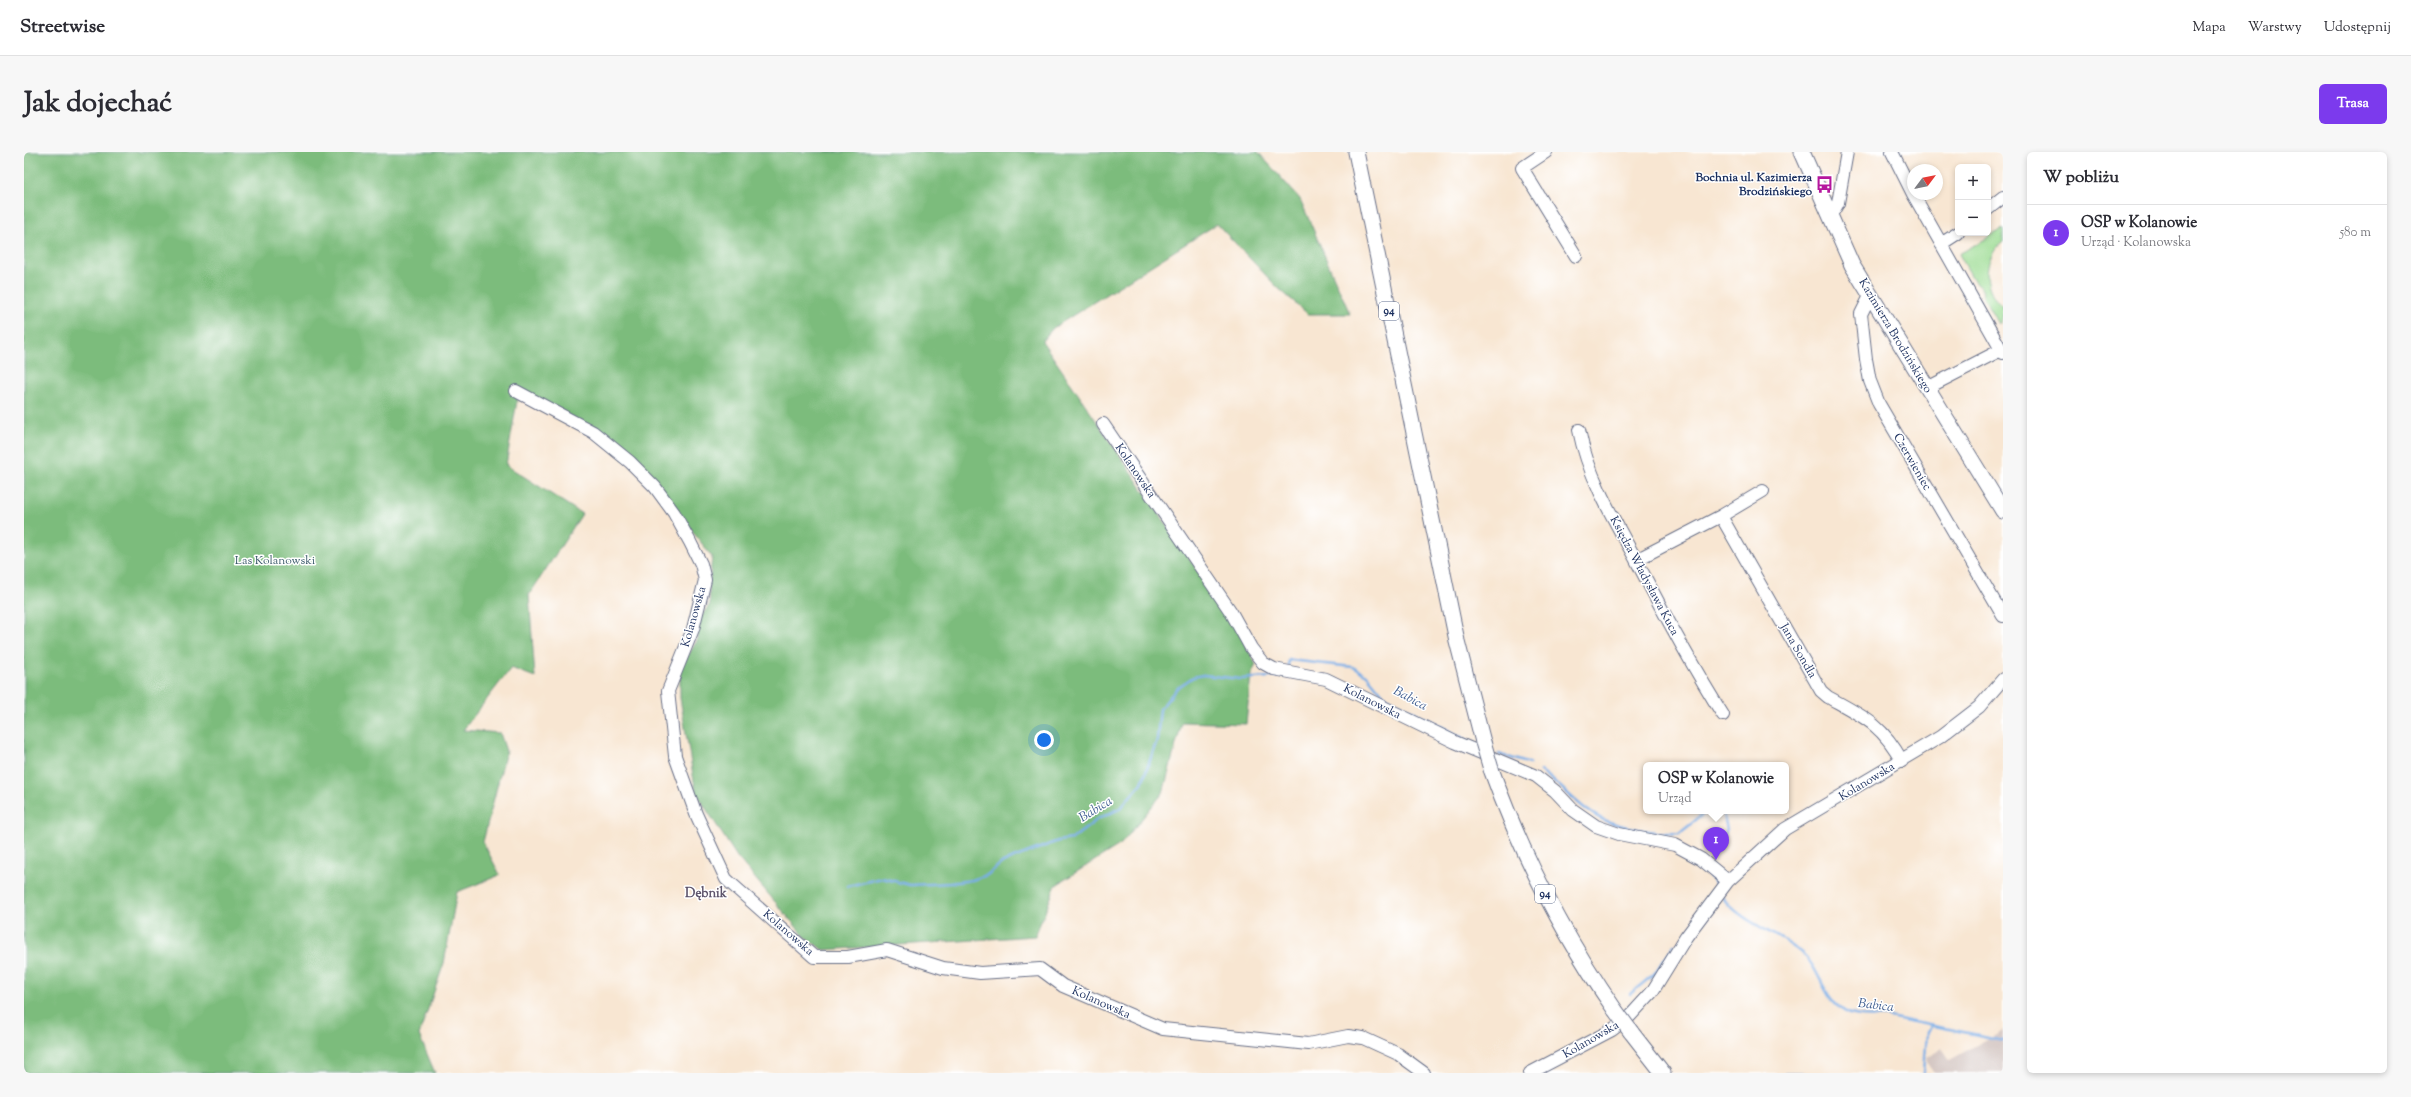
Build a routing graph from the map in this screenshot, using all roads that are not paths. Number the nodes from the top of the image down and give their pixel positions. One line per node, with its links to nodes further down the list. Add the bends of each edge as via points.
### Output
1 (1356, 152): 31 (main road, 94, bridge, via 1457,641 1491,769 1504,806 1573,948 1615,1010)
2 (1546, 152): 13 (street, via 1522,168)
3 (1802, 152): 10 (main road, Kazimierza Brodzińskiego)
4 (1847, 152): 10 (street, via 1838,203 1834,210)
5 (1892, 152): 6 (street)
6 (1907, 182)
7 (2003, 197): 9 (street)
8 (1916, 200): 12 (street)
9 (1991, 207)
10 (1828, 213): 14 (main road, Kazimierza Brodzińskiego, via 1842,246)
11 (1955, 235): 12 (street)
12 (1941, 244): 15 (street)
13 (1576, 256)
14 (1870, 296): 16 (main road, Kazimierza Brodzińskiego); 24 (street, Czerwieniec, via 1861,314 1870,382 1879,404)
15 (2002, 351): 16 (street)
16 (1927, 388): 21 (main road, Kazimierza Brodzińskiego)
17 (516, 391): 29 (street, Kolanowska, via 593,432 630,462 658,492 690,542 701,564 705,580 693,629 668,691 675,756 696,814 726,879 814,957 848,957 887,950 944,968 980,973 1040,969 1063,986 1163,1029 1308,1044 1348,1036 1363,1038 1398,1054)
18 (1103, 424): 28 (street, Kolanowska, via 1263,663 1274,669 1326,679 1455,742 1536,776 1573,810 1596,826 1619,834 1675,845 1701,859)
19 (1579, 430): 23 (street, Księdza Władysława Kuca, via 1594,477)
20 (1763, 491): 22 (street)
21 (2003, 512)
22 (1721, 516): 23 (street); 27 (street, Jana Sondla, via 1821,691 1880,728 1891,740)
23 (1636, 560): 26 (street, Księdza Władysława Kuca, via 1691,665)
24 (2003, 616)
25 (2003, 679): 27 (street, Kolanowska, via 1979,707 1940,738)
26 (1723, 715)
27 (1902, 761): 28 (street, Kolanowska, via 1785,828)
28 (1728, 881): 30 (street, Kolanowska, via 1686,937 1652,992 1630,1016 1612,1030)
29 (1424, 1073)
30 (1530, 1073)
31 (1663, 1073)

